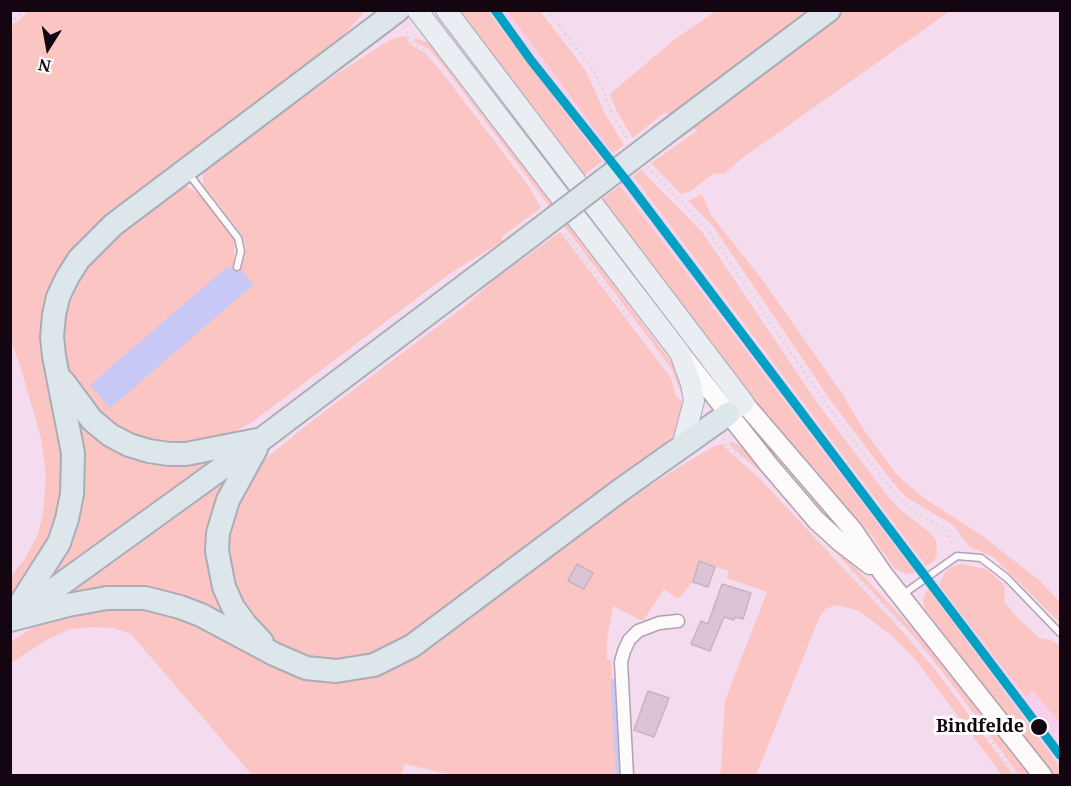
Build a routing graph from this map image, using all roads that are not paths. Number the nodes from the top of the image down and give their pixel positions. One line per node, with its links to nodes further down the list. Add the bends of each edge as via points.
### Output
1 (372, 10): 6 (highway)
2 (398, 10): 6 (highway)
3 (417, 10): 9 (main road)
4 (446, 10): 11 (main road)
5 (829, 10): 12 (highway, bridge)
6 (357, 41): 7 (highway)
7 (186, 170): 8 (lane, via 238,238 241,251); 10 (highway, via 113,225 73,269 58,297 54,315 52,337)
8 (237, 267)
9 (680, 353): 11 (main road); 13 (main road, via 694,401)
10 (58, 373): 12 (highway, via 92,420 129,445 186,454); 15 (highway, via 73,453 72,494 59,543)
11 (732, 411): 13 (highway); 14 (main road, via 769,465 816,520 884,575)
12 (262, 439): 15 (highway); 18 (highway, via 228,500 217,551 224,587 233,607)
13 (682, 446): 18 (highway, via 393,657 374,665 336,670 306,668)
14 (901, 596): 17 (lane, via 957,556 981,558 1007,578); 20 (main road)
15 (10, 620): 18 (highway, via 97,600 145,598 201,615)
16 (678, 621): 19 (street, via 646,627 629,640 624,651 621,662)
17 (1060, 633)
18 (274, 654)
19 (627, 776)
20 (1043, 776)

